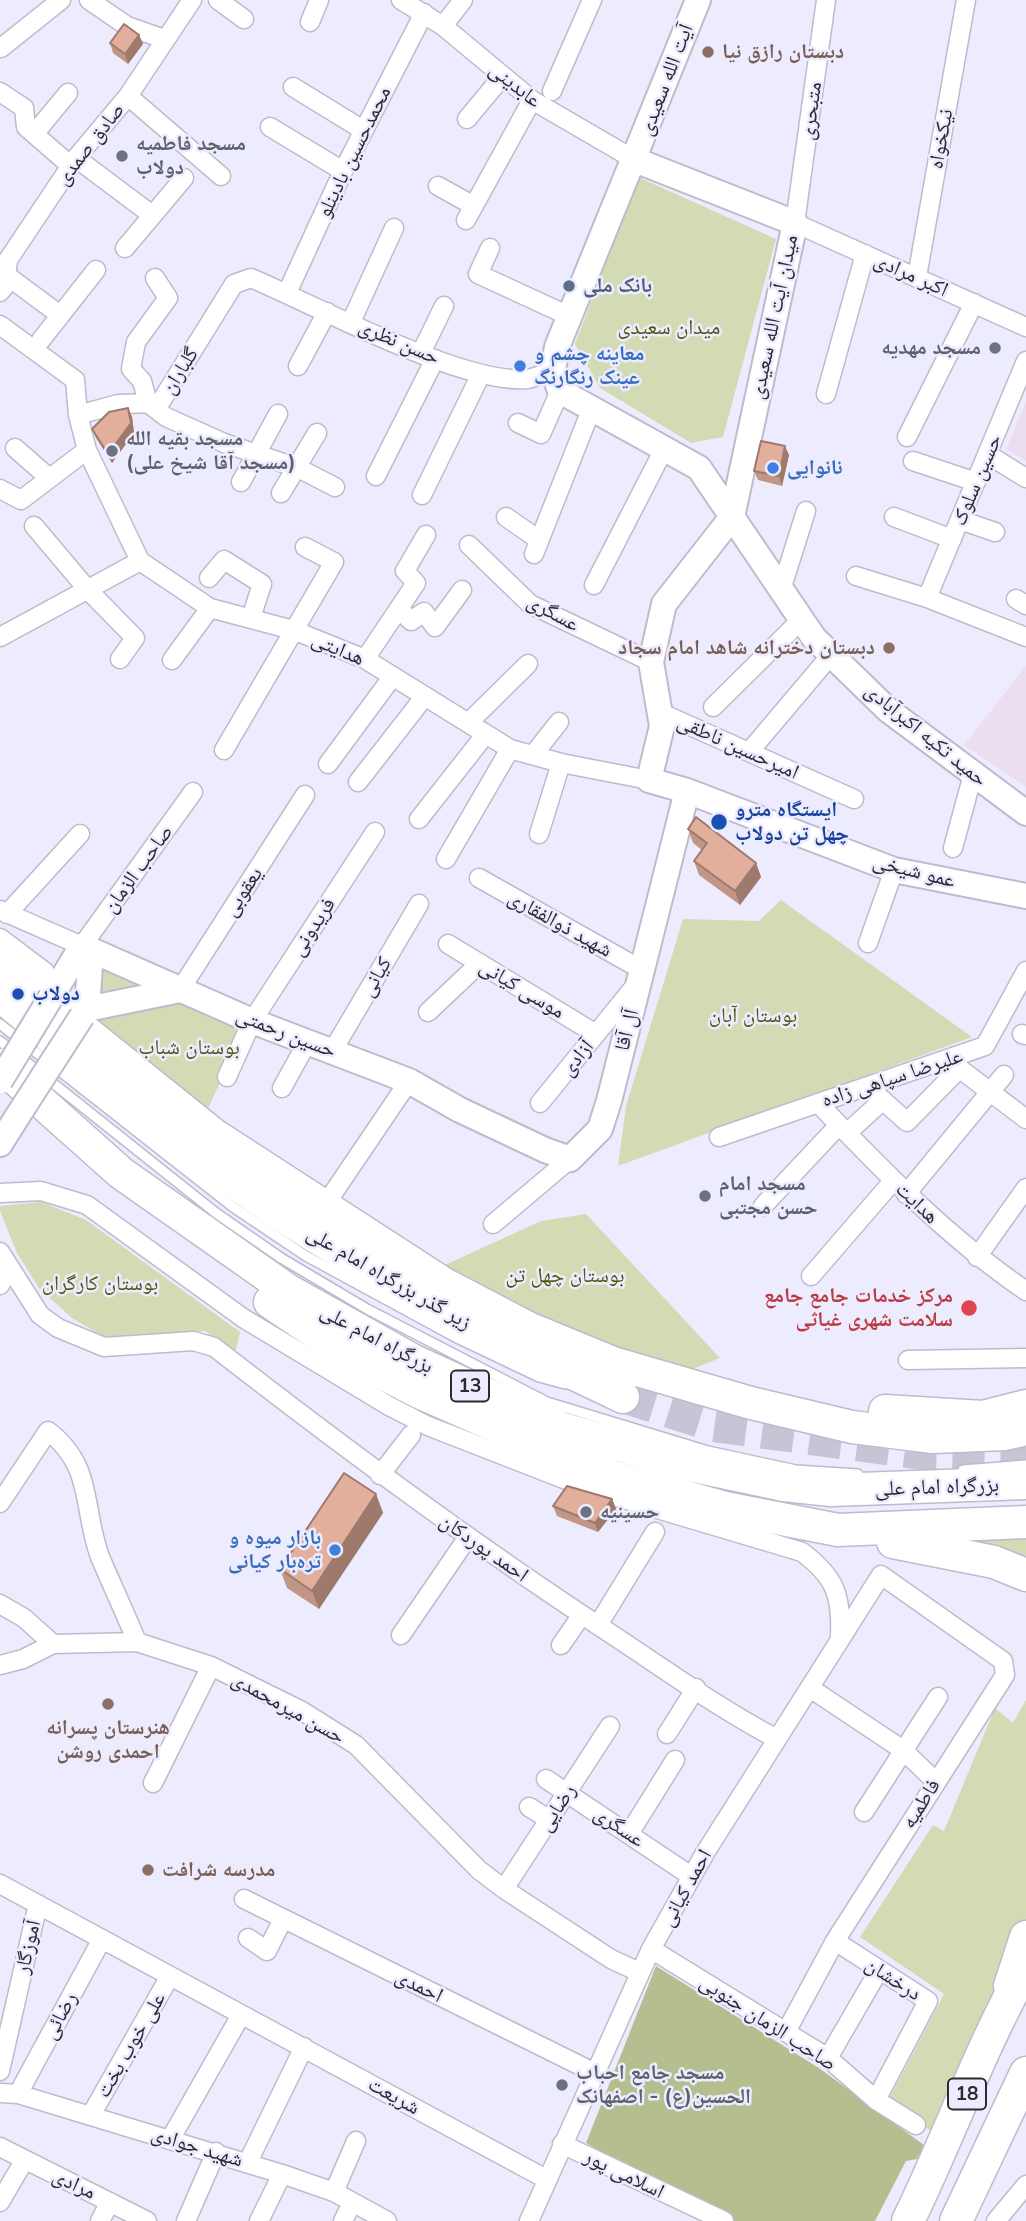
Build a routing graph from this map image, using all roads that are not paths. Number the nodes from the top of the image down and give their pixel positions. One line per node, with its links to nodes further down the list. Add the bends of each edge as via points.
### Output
1 (61, 0): 17 (street)
2 (89, 0): 16 (street, via 127,26)
3 (192, 0): 16 (street, صادق صمدی)
4 (218, 0): 13 (street)
5 (319, 0): 14 (street)
6 (401, 0): 12 (street, عابدینی)
7 (463, 0): 15 (street)
8 (698, 0): 31 (main road, آیت الله سعیدی)
9 (826, 0): 38 (street, متبحری)
10 (966, 0): 46 (street, نیکخواه)
11 (597, 4): 18 (street)
12 (424, 13): 15 (street, عابدینی); 29 (street, محمدحسین بادینلو)
13 (244, 19)
14 (310, 22)
15 (443, 26): 20 (street, عابدینی)
16 (164, 38): 25 (street, صادق صمدی)
17 (1, 48)
18 (570, 52): 19 (street); 22 (street)
19 (588, 56)
20 (502, 77): 26 (street, عابدینی); 27 (street)
21 (293, 87): 29 (street)
22 (552, 91)
23 (0, 92): 30 (street, via 24,108 26,127)
24 (68, 93): 30 (street)
25 (128, 96): 32 (street, صادق صمدی); 34 (street)
26 (532, 100): 31 (street, عابدینی); 36 (street, via 470,213)
27 (467, 119)
28 (270, 127): 33 (street)
29 (363, 130): 33 (street, محمدحسین بادینلو)
30 (34, 134): 32 (street)
31 (635, 160): 38 (main road, میدان آیت الله سعیدی); 53 (main road)
32 (74, 162): 37 (street); 47 (street, صادق صمدی, via 8,260)
33 (343, 171): 48 (street, محمدحسین بادینلو)
34 (221, 176)
35 (184, 178): 37 (street)
36 (438, 186)
37 (152, 215): 40 (street)
38 (795, 223): 42 (street, اکبر مرادی); 89 (main road, میدان آیت الله سعیدی)
39 (394, 228): 54 (street)
40 (125, 248)
41 (491, 248): 53 (street, via 478,274)
42 (866, 254): 46 (street, اکبر مرادی); 63 (street)
43 (96, 270): 52 (street)
44 (155, 278): 64 (street, via 168,298 136,342 131,369 142,381)
45 (250, 278): 48 (street, حسن نظری); 64 (street, گلباران, via 233,284 160,403)
46 (917, 278): 49 (street, اکبر مرادی)
47 (3, 284): 52 (street)
48 (287, 293): 51 (street, حسن نظری)
49 (974, 303): 55 (street, اکبر مرادی); 70 (street)
50 (444, 306): 58 (street)
51 (327, 312): 54 (street, حسن نظری); 60 (street)
52 (60, 315): 57 (street)
53 (569, 316): 62 (main road)
54 (351, 322): 58 (street, حسن نظری)
55 (1026, 327)
56 (1, 328): 67 (street, via 75,380)
57 (41, 340)
58 (428, 356): 61 (street, حسن نظری); 78 (street)
59 (1026, 361): 75 (street, حسین سلوک)
60 (298, 366)
61 (481, 374): 62 (street, حسن نظری); 86 (street)
62 (556, 381): 65 (main road); 68 (street, via 541,434)
63 (826, 394)
64 (148, 403): 67 (street, گلباران, via 118,404); 74 (street, via 166,417 224,443)
65 (591, 410): 72 (main road); 88 (street, via 536,547)
66 (278, 414): 74 (street)
67 (78, 415): 73 (street)
68 (518, 424)
69 (317, 433): 77 (street)
70 (907, 437)
71 (15, 448): 79 (street)
72 (664, 449): 89 (main road, via 699,468); 101 (street)
73 (87, 450): 79 (street); 98 (street)
74 (258, 452): 77 (street); 81 (street)
75 (987, 454): 80 (street); 82 (street, حسین سلوک)
76 (913, 461): 82 (street)
77 (298, 468): 83 (street); 85 (street)
78 (376, 476)
79 (48, 477): 84 (street, via 20,500)
80 (1026, 478)
81 (241, 482)
82 (976, 482): 91 (street, حسین سلوک)
83 (335, 487)
84 (0, 489)
85 (281, 493)
86 (422, 495)
87 (806, 511): 104 (street)
88 (506, 517)
89 (732, 517): 104 (main road, حمید تکیه اکبرآبادی); 117 (main road, via 664,604)
90 (894, 517): 95 (street)
91 (960, 520): 93 (street); 95 (street, حسین سلوک)
92 (34, 526): 102 (street)
93 (995, 531)
94 (426, 535): 107 (street, via 405,571 416,583)
95 (952, 539): 105 (street, حسین سلوک)
96 (469, 545): 117 (street, عسگری, via 530,604)
97 (305, 547): 110 (street, via 334,562)
98 (140, 561): 102 (street); 106 (street, هدایتی)
99 (856, 576): 105 (street)
100 (209, 578): 108 (street, via 224,560 262,584)
101 (594, 585)
102 (88, 590): 112 (street); 114 (street, via 135,638)
103 (462, 590): 107 (street, via 435,627 424,612 411,621)
104 (781, 590): 109 (main road, حمید تکیه اکبرآبادی)
105 (927, 598): 111 (street)
106 (210, 608): 108 (street, هدایتی); 116 (street)
107 (400, 610): 115 (street)
108 (251, 618): 110 (street, هدایتی)
109 (801, 620): 113 (main road, حمید تکیه اکبرآبادی); 121 (street)
110 (293, 630): 115 (street, هدایتی); 127 (street)
111 (1024, 633)
112 (0, 637)
113 (831, 655): 128 (street); 132 (main road, حمید تکیه اکبرآبادی, via 888,710)
114 (120, 659)
115 (365, 659): 119 (street, هدایتی)
116 (172, 660)
117 (651, 662): 122 (main road)
118 (528, 664): 124 (street)
119 (393, 676): 120 (street, هدایتی); 131 (street)
120 (425, 696): 124 (street, هدایتی); 134 (street)
121 (713, 707)
122 (659, 712): 128 (street, امیرحسین ناطقی); 133 (main road, via 662,726)
123 (559, 722): 129 (street)
124 (468, 723): 125 (street, هدایتی)
125 (485, 735): 126 (street, هدایتی); 140 (street)
126 (510, 748): 129 (street, هدایتی); 145 (street)
127 (224, 750)
128 (749, 752): 138 (street, امیرحسین ناطقی)
129 (533, 755): 130 (street, هدایتی)
130 (561, 763): 133 (street, هدایتی); 143 (street)
131 (328, 764)
132 (973, 774): 139 (main road, حمید تکیه اکبرآبادی); 144 (street)
133 (649, 780): 135 (main road, عمو شیخی)
134 (358, 782)
135 (687, 791): 146 (main road, عمو شیخی); 158 (main road, آل آقا)
136 (193, 792): 154 (street, صاحب الزمان)
137 (305, 795): 159 (street, یعقوبی)
138 (855, 799)
139 (1026, 813)
140 (419, 819)
141 (375, 832): 164 (street, فریدونی)
142 (80, 834): 150 (street)
143 (539, 834)
144 (953, 848)
145 (446, 859)
146 (894, 870): 148 (main road, عمو شیخی); 152 (street)
147 (479, 878): 158 (street, شهید ذوالفقاری)
148 (1026, 896)
149 (419, 904): 169 (street, کیانی)
150 (3, 912): 154 (street, حسین رحمتی)
151 (0, 939): 160 (street, via 45,972)
152 (868, 943)
153 (449, 944): 156 (street, موسی کیانی)
154 (87, 948): 159 (main road, حسین رحمتی); 160 (main road); 162 (main road)
155 (0, 963): 204 (highway, via 214,1135 444,1284 528,1328 613,1363)
156 (480, 963): 163 (street); 166 (street, موسی کیانی)
157 (1026, 971): 170 (street, علیرضا سپاهی زاده, via 985,1046)
158 (641, 975): 166 (street, آزادی); 186 (main road, آل آقا, via 600,1129)
159 (180, 990): 162 (main road); 164 (main road, حسین رحمتی)
160 (52, 994): 174 (main road, bridge)
161 (0, 995): 203 (highway, زیر گذر بزرگراه امام علی, via 169,1135 307,1232 482,1332)
162 (85, 1012): 185 (main road, bridge)
163 (428, 1012)
164 (252, 1021): 168 (main road, حسین رحمتی); 173 (street, فریدونی)
165 (0, 1024): 203 (lane, via 233,1206 318,1263 539,1377)
166 (596, 1034): 180 (street, آزادی)
167 (0, 1041): 211 (lane, via 216,1213 281,1258 547,1402 708,1451 796,1470)
168 (308, 1041): 169 (main road, حسین رحمتی); 177 (street)
169 (333, 1051): 175 (main road, حسین رحمتی)
170 (954, 1064): 176 (street, علیرضا سپاهی زاده); 178 (street); 179 (street, via 907,1122)
171 (0, 1065): 187 (highway, بزرگراه امام علی / 13)
172 (1004, 1074): 178 (street)
173 (227, 1077)
174 (0, 1081)
175 (409, 1081): 186 (main road, حسین رحمتی); 192 (street)
176 (868, 1087): 179 (street); 181 (street, علیرضا سپاهی زاده)
177 (282, 1088)
178 (990, 1092): 182 (street); 191 (street)
179 (883, 1100): 183 (street)
180 (540, 1103)
181 (818, 1103): 183 (street, هدایت); 184 (street, علیرضا سپاهی زاده)
182 (1026, 1119)
183 (843, 1129): 188 (street, هدایت); 193 (street)
184 (719, 1137)
185 (0, 1144)
186 (570, 1159): 194 (street, آل آقا)
187 (121, 1173): 212 (highway, بزرگراه امام علی / 13, via 323,1311 414,1361 563,1429 690,1465 784,1485 831,1490); 214 (highway, via 250,1288 353,1358 610,1476)
188 (893, 1181): 191 (street, هدایت); 198 (street)
189 (1026, 1188): 196 (street)
190 (0, 1193): 219 (street, via 41,1191 87,1205 243,1318 428,1426 587,1488)
191 (906, 1194): 196 (street, هدایت)
192 (326, 1205)
193 (763, 1206)
194 (493, 1224)
195 (0, 1252): 197 (street)
196 (977, 1257): 200 (street, هدایت)
197 (9, 1269): 199 (street); 210 (street, احمد پوردکان, via 40,1315 58,1328 104,1347 202,1342 214,1347)
198 (811, 1276)
199 (0, 1285)
200 (1026, 1291)
201 (1026, 1358): 202 (street)
202 (908, 1360)
203 (620, 1396)
204 (751, 1404): 205 (highway, via 983,1416); 206 (highway, via 852,1427 933,1437)
205 (1026, 1406)
206 (1026, 1429)
207 (411, 1435): 210 (street)
208 (1026, 1465): 209 (lane)
209 (949, 1471)
210 (380, 1475): 218 (street, احمد پوردکان)
211 (872, 1475)
212 (1026, 1483)
213 (0, 1503): 226 (street, via 48,1431 72,1453 80,1468 100,1556)
214 (725, 1508): 216 (highway); 219 (lane)
215 (1026, 1522): 216 (highway)
216 (854, 1531): 220 (highway, via 994,1562)
217 (655, 1532): 223 (street)
218 (468, 1537): 222 (street, احمد پوردکان); 224 (street)
219 (774, 1543): 225 (street, via 802,1552 824,1569 837,1591)
220 (1026, 1575)
221 (0, 1604): 227 (street)
222 (582, 1616): 223 (street, احمد پوردکان); 228 (street)
223 (598, 1625): 232 (street, احمد پوردکان)
224 (401, 1634)
225 (840, 1637): 231 (street, احمد کیانی, via 881,1575); 233 (street, احمد کیانی)
226 (137, 1642): 227 (street, حسن میرمحمدی); 230 (street, حسن میرمحمدی)
227 (53, 1644): 229 (street)
228 (562, 1646)
229 (0, 1665)
230 (211, 1667): 242 (street); 250 (street, حسن میرمحمدی, via 302,1711 356,1745 479,1870)
231 (1006, 1667): 241 (street, فاطمیه)
232 (696, 1688): 236 (street); 237 (street, احمد پوردکان)
233 (810, 1688): 237 (street, احمد کیانی); 238 (street)
234 (938, 1697): 238 (street)
235 (610, 1726): 243 (street, رضایی)
236 (667, 1734)
237 (777, 1739): 248 (street, احمد کیانی)
238 (903, 1750): 241 (street); 245 (street)
239 (675, 1760): 247 (street)
240 (546, 1779): 243 (street, عسگری)
241 (935, 1781): 257 (street, فاطمیه)
242 (153, 1783)
243 (568, 1792): 246 (street, رضایی); 247 (street, عسگری)
244 (529, 1807): 246 (street)
245 (864, 1812)
246 (550, 1820): 250 (street, رضایی)
247 (629, 1834): 248 (street, عسگری)
248 (691, 1876): 258 (street, احمد کیانی)
249 (0, 1884): 252 (street, شریعت)
250 (504, 1889): 261 (street, حسن میرمحمدی, via 611,1959)
251 (244, 1899): 253 (street, احمدی)
252 (38, 1904): 256 (street, شریعت); 268 (street, آموزگار)
253 (283, 1919): 255 (street, via 267,1951); 269 (street, احمدی)
254 (1026, 1937): 263 (highway)
255 (248, 1938)
256 (102, 1939): 262 (street, شریعت); 271 (street, رضائی)
257 (835, 1941): 260 (street, درخشان); 265 (street, فاطمیه)
258 (651, 1949): 261 (street, احمد کیانی); 265 (street, صاحب الزمان جنوبی)
259 (1026, 1967): 263 (highway, 18)
260 (879, 1970): 267 (street); 272 (street, درخشان, via 928,2001)
261 (639, 1972): 269 (street, احمد کیانی)
262 (170, 1976): 264 (street, شریعت); 274 (street, علی خوب بخت)
263 (1003, 2007): 300 (highway, 18)
264 (241, 2015): 266 (street, شریعت); 276 (street)
265 (786, 2032): 267 (street, صاحب الزمان جنوبی)
266 (304, 2048): 283 (street); 285 (street, شریعت)
267 (828, 2058): 272 (street, صاحب الزمان جنوبی)
268 (0, 2071)
269 (595, 2073): 278 (street, احمد کیانی)
270 (1026, 2073): 281 (highway, 18)
271 (9, 2093): 274 (street, شهید جوادی)
272 (876, 2100): 275 (street, صاحب الزمان جنوبی)
273 (1026, 2110): 281 (main road)
274 (91, 2115): 276 (street, شهید جوادی)
275 (916, 2125)
276 (171, 2138): 280 (street, شهید جوادی)
277 (356, 2141): 287 (street)
278 (562, 2144): 285 (street, احمد کیانی); 291 (street, اسلامی پور)
279 (0, 2147): 282 (street, مرادی)
280 (216, 2152): 283 (street, شهید جوادی); 294 (street)
281 (990, 2152): 301 (highway, 18)
282 (24, 2161): 288 (street); 289 (street, مرادی)
283 (248, 2162): 284 (street, شهید جوادی)
284 (282, 2174): 287 (street, شهید جوادی); 295 (street)
285 (546, 2179): 298 (street, احمد کیانی)
286 (1026, 2185): 302 (street)
287 (334, 2192): 290 (street, شهید جوادی)
288 (0, 2202)
289 (110, 2202): 292 (street); 293 (street, مرادی)
290 (352, 2203): 296 (street); 297 (street, شهید جوادی)
291 (683, 2213): 299 (street, اسلامی پور)
292 (100, 2221)
293 (147, 2221)
294 (186, 2221)
295 (260, 2221)
296 (343, 2221)
297 (387, 2221)
298 (529, 2221)
299 (724, 2221)
300 (908, 2221)
301 (956, 2221)
302 (996, 2221)

